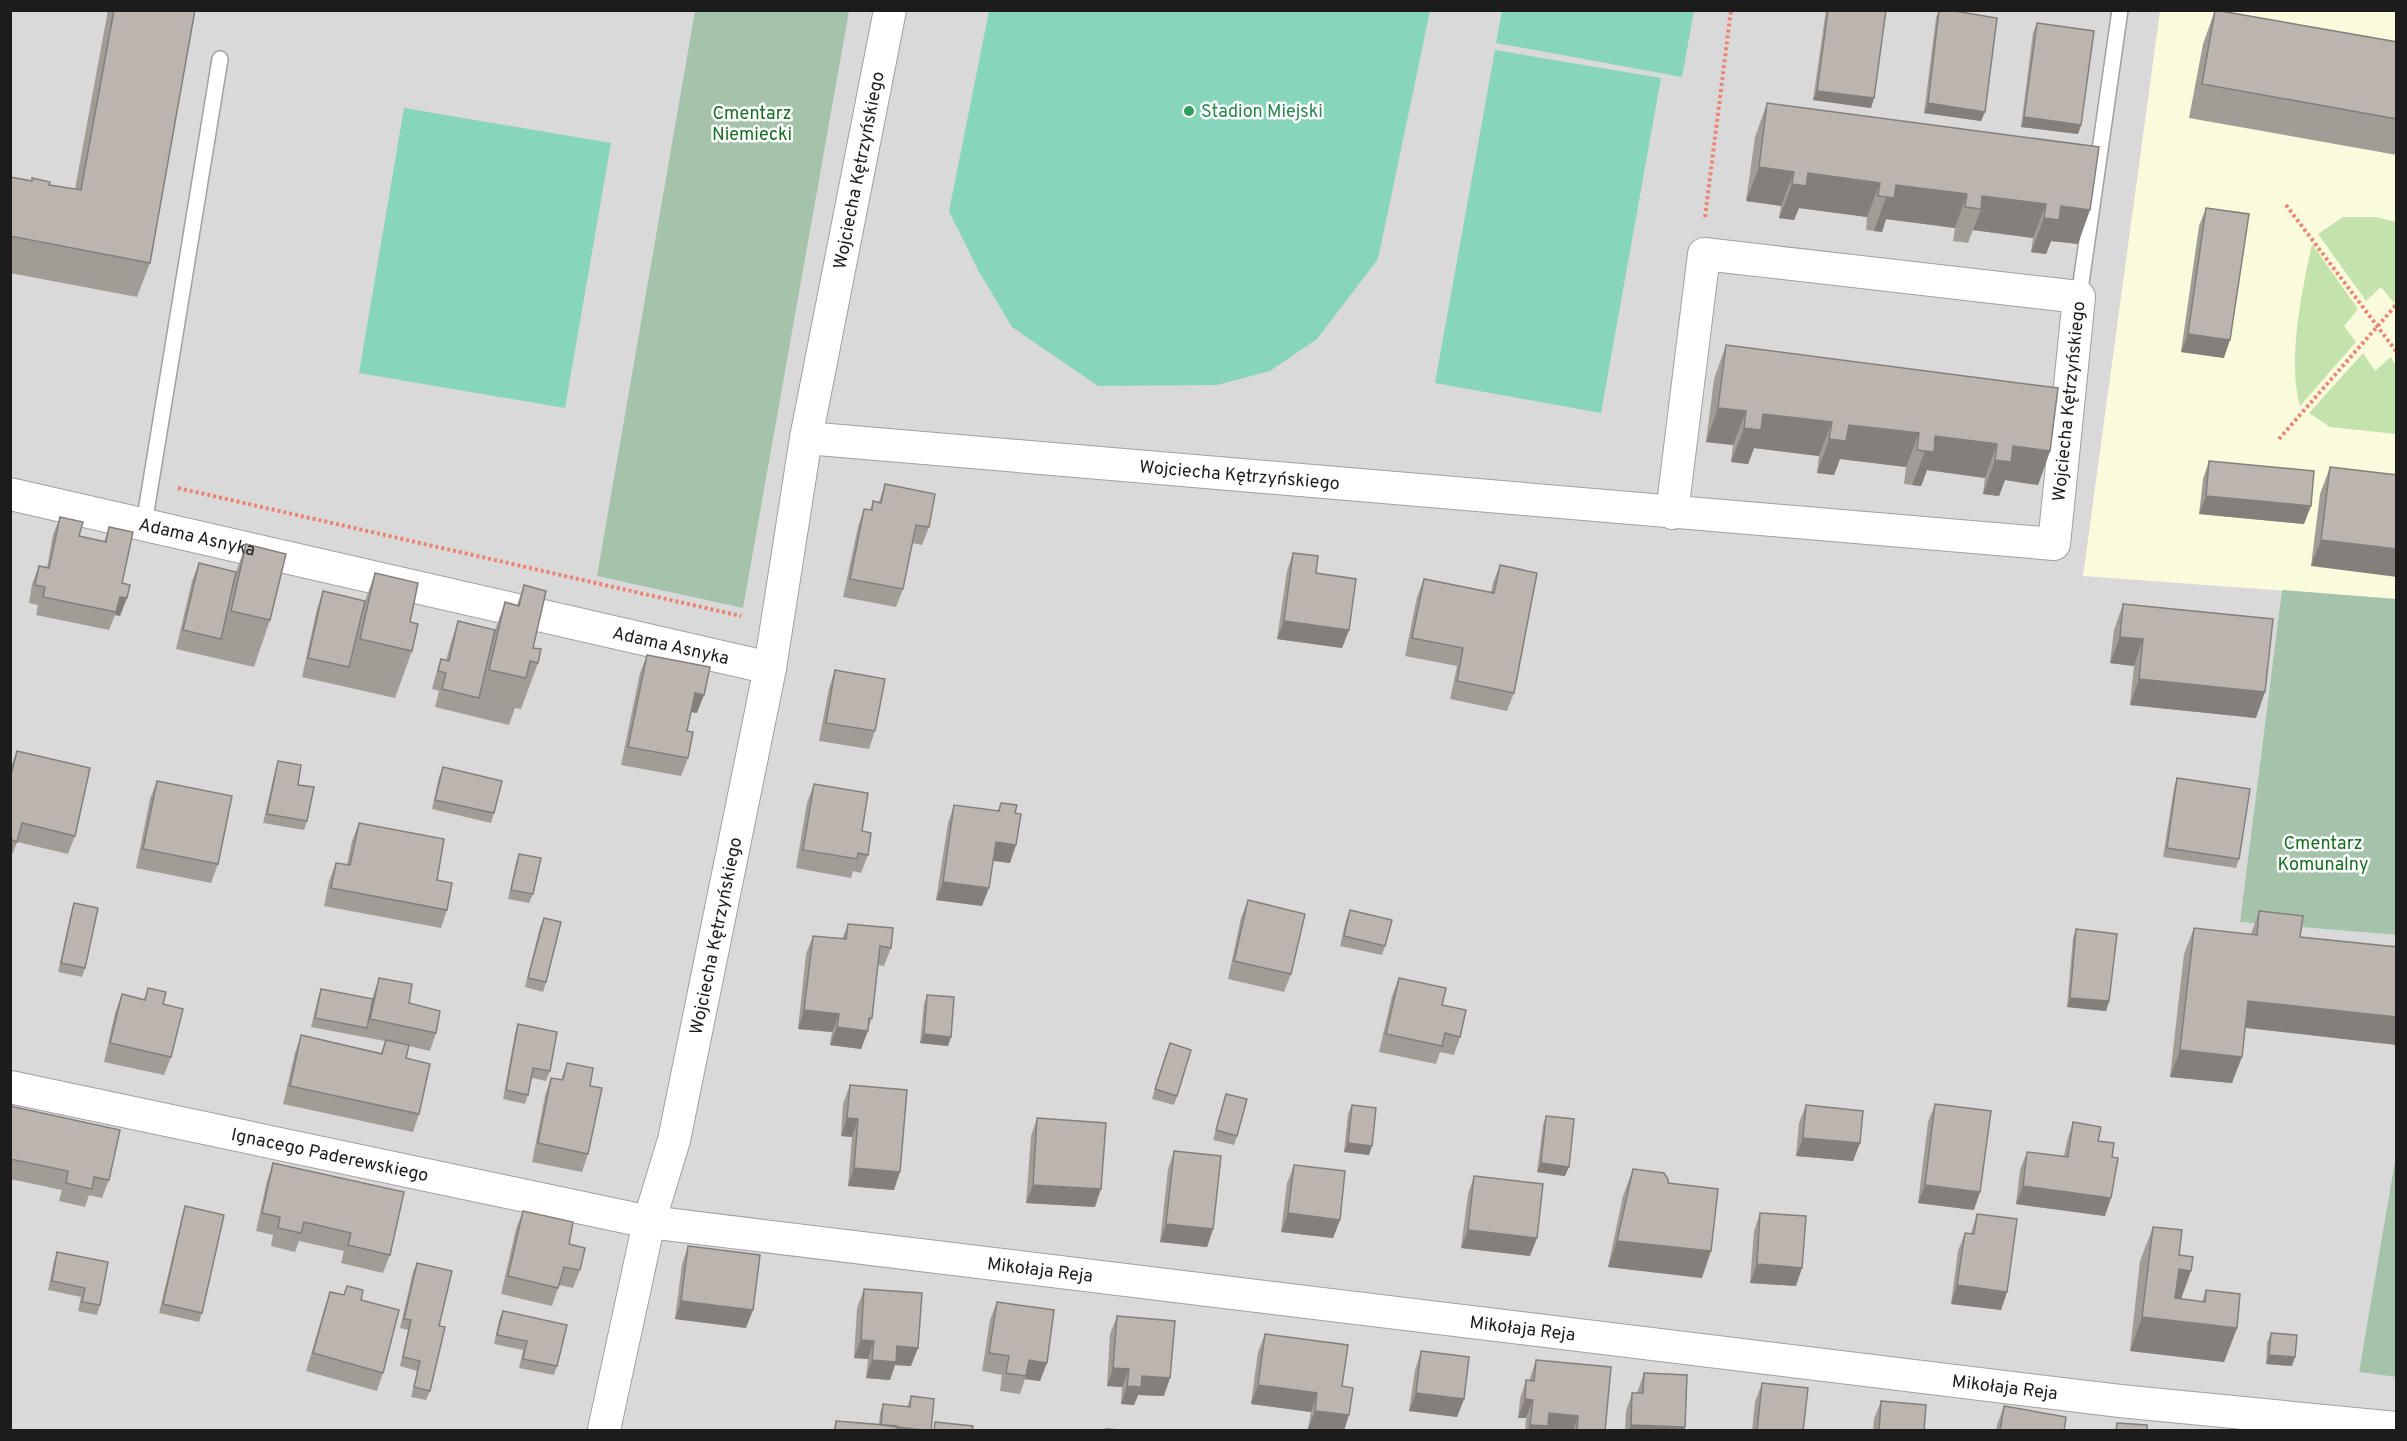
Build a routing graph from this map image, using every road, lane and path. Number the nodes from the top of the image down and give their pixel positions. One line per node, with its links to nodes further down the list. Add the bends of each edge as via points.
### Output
1 (890, 10): 11 (street, Wojciecha Kętrzyńskiego)
2 (1731, 10): 6 (path, via 1703,229)
3 (2120, 10): 7 (lane)
4 (220, 59): 13 (lane)
5 (2286, 205): 9 (path)
6 (1704, 254): 7 (street, Wojciecha Kętrzyńskiego); 15 (street)
7 (2079, 297): 15 (street, Wojciecha Kętrzyńskiego, via 2054,544)
8 (2397, 305): 9 (path)
9 (2378, 326): 10 (path); 12 (path)
10 (2397, 351)
11 (806, 438): 15 (street, Wojciecha Kętrzyńskiego); 18 (street, Wojciecha Kętrzyńskiego)
12 (2279, 439)
13 (151, 482): 16 (lane); 17 (path, via 740,616)
14 (10, 494): 16 (street, Adama Asnyka)
15 (1672, 513)
16 (144, 524): 18 (street, Adama Asnyka)
17 (745, 612)
18 (771, 668): 20 (street, Wojciecha Kętrzyńskiego, via 674,1140)
19 (10, 1087): 20 (street, Ignacego Paderewskiego)
20 (649, 1222): 21 (street, Mikołaja Reja, via 2108,1399); 22 (street, Wojciecha Kętrzyńskiego)
21 (2397, 1428)
22 (604, 1431)

